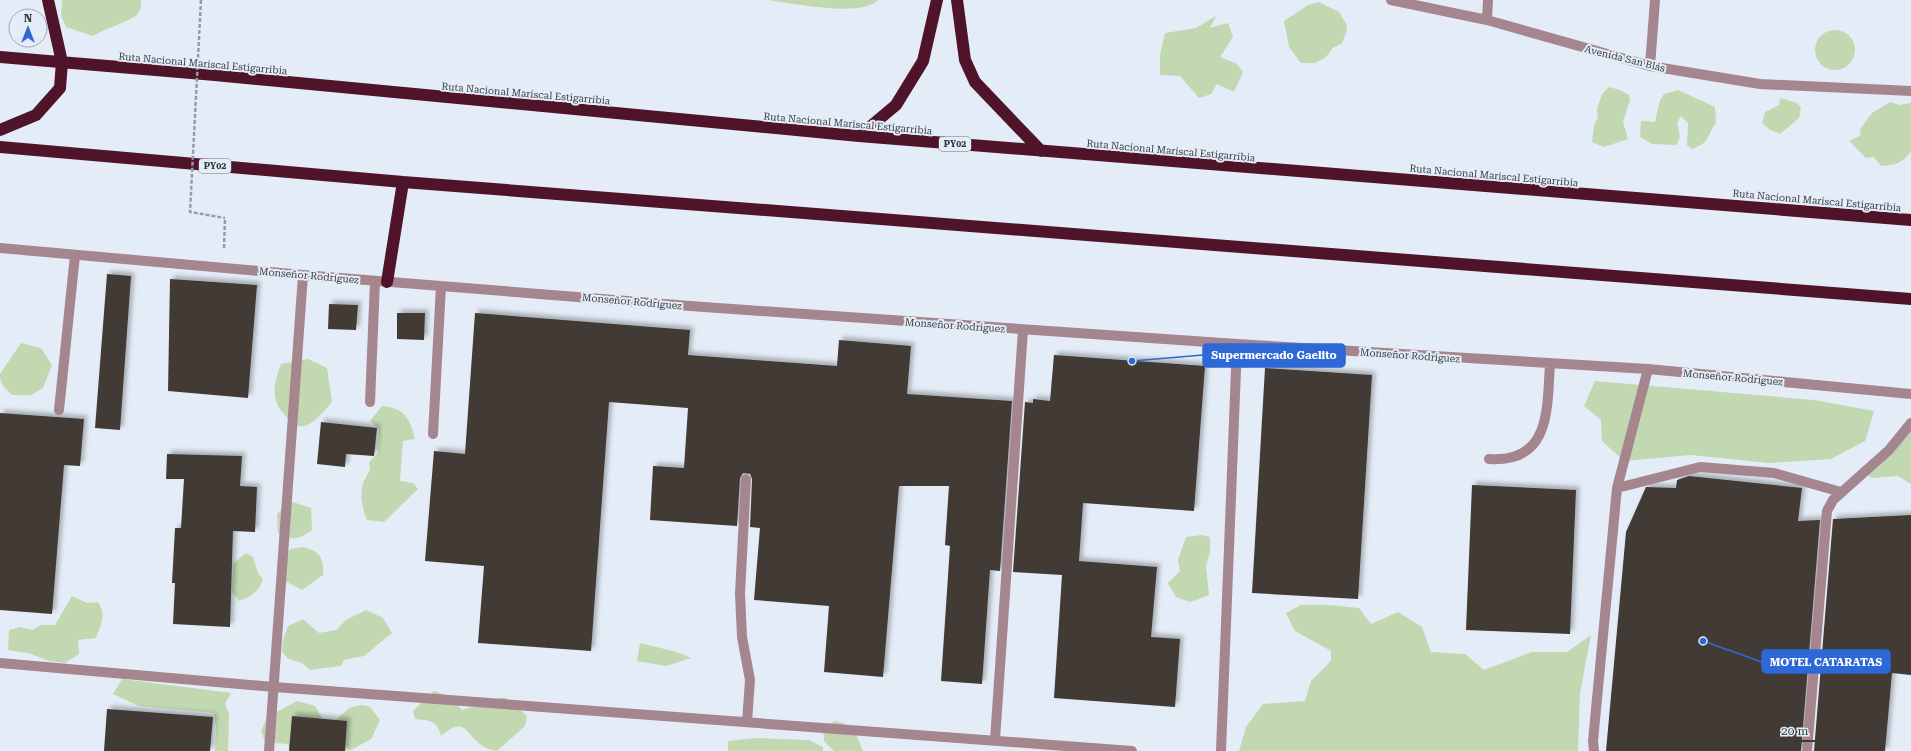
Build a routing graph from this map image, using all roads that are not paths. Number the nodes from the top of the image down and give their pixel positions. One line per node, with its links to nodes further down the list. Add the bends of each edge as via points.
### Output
1 (48, 0): 9 (highway)
2 (936, 0): 13 (highway, via 923,61 896,105)
3 (957, 0): 15 (highway, via 965,60 974,82)
4 (1391, 0): 7 (street, Avenida San Blás)
5 (1488, 0): 7 (street)
6 (1655, 0): 10 (street)
7 (1487, 20): 10 (street, Avenida San Blás)
8 (0, 57): 9 (highway, Ruta Nacional Mariscal Estigarribia / PY02)
9 (62, 62): 12 (highway, via 60,88 36,115); 13 (highway, Ruta Nacional Mariscal Estigarribia / PY02)
10 (1650, 66): 11 (street, Avenida San Blás, via 1760,84)
11 (1911, 91)
12 (0, 130)
13 (859, 136): 15 (highway, Ruta Nacional Mariscal Estigarribia / PY02)
14 (0, 147): 16 (highway, PY02)
15 (1041, 151): 17 (highway, Ruta Nacional Mariscal Estigarribia / PY02)
16 (403, 182): 21 (highway); 23 (highway, PY02)
17 (1911, 220)
18 (0, 248): 19 (street, Monseñor Rodríguez)
19 (75, 255): 20 (street, Monseñor Rodríguez); 30 (street)
20 (303, 275): 21 (street, Monseñor Rodríguez); 38 (street)
21 (381, 281): 22 (street, Monseñor Rodríguez); 29 (street)
22 (441, 286): 24 (street, Monseñor Rodríguez); 32 (street)
23 (1911, 299)
24 (1023, 330): 25 (street, Monseñor Rodríguez); 40 (street)
25 (1238, 344): 26 (street, Monseñor Rodríguez); 43 (street)
26 (1550, 363): 27 (street, Monseñor Rodríguez); 33 (street, via 1543,428 1531,448 1506,460)
27 (1648, 369): 28 (street, Monseñor Rodríguez); 35 (street)
28 (1911, 394)
29 (370, 402)
30 (59, 410)
31 (1911, 423): 36 (street, via 1889,450)
32 (433, 434)
33 (1489, 459)
34 (746, 479): 39 (street, via 740,594 742,638 750,680)
35 (1617, 488): 36 (street, via 1700,467 1774,473); 44 (street)
36 (1841, 492): 45 (street, via 1827,511)
37 (0, 663): 38 (street)
38 (274, 687): 39 (street); 41 (street)
39 (747, 722): 40 (street)
40 (995, 740): 42 (street)
41 (269, 751)
42 (1132, 751)
43 (1221, 751)
44 (1594, 751)
45 (1807, 751)

